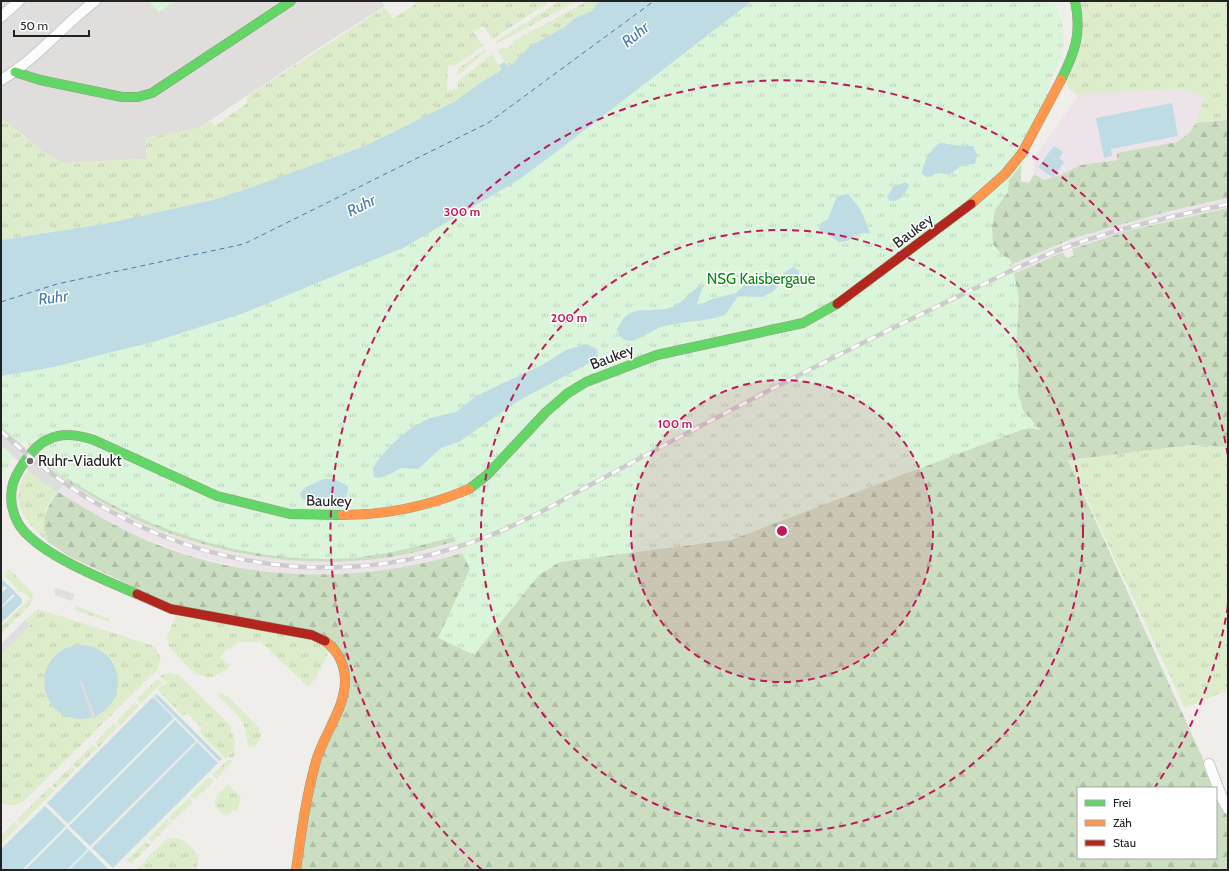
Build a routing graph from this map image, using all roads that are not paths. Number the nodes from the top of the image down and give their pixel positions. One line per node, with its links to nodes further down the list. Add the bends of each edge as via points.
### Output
1 (19, 1): 5 (street)
2 (95, 1): 6 (street)
3 (291, 1): 6 (street, via 152,93 138,97 114,95 40,80)
4 (1075, 1): 10 (street, Baukey, via 1079,18 1077,44 1072,60 1022,153 1005,174 969,206 831,308 803,323 657,355 586,382 546,412 487,475 469,489 409,508 364,516 290,514 217,496 78,435 46,440 34,449 12,486 11,504 18,523 31,538 58,556 101,578 171,609 312,635 331,644 337,652 342,661 345,678 343,694 316,761 301,831)
5 (1, 17)
6 (15, 72): 7 (street)
7 (1, 80)
8 (1209, 764): 9 (street)
9 (1228, 809)
10 (296, 870)

